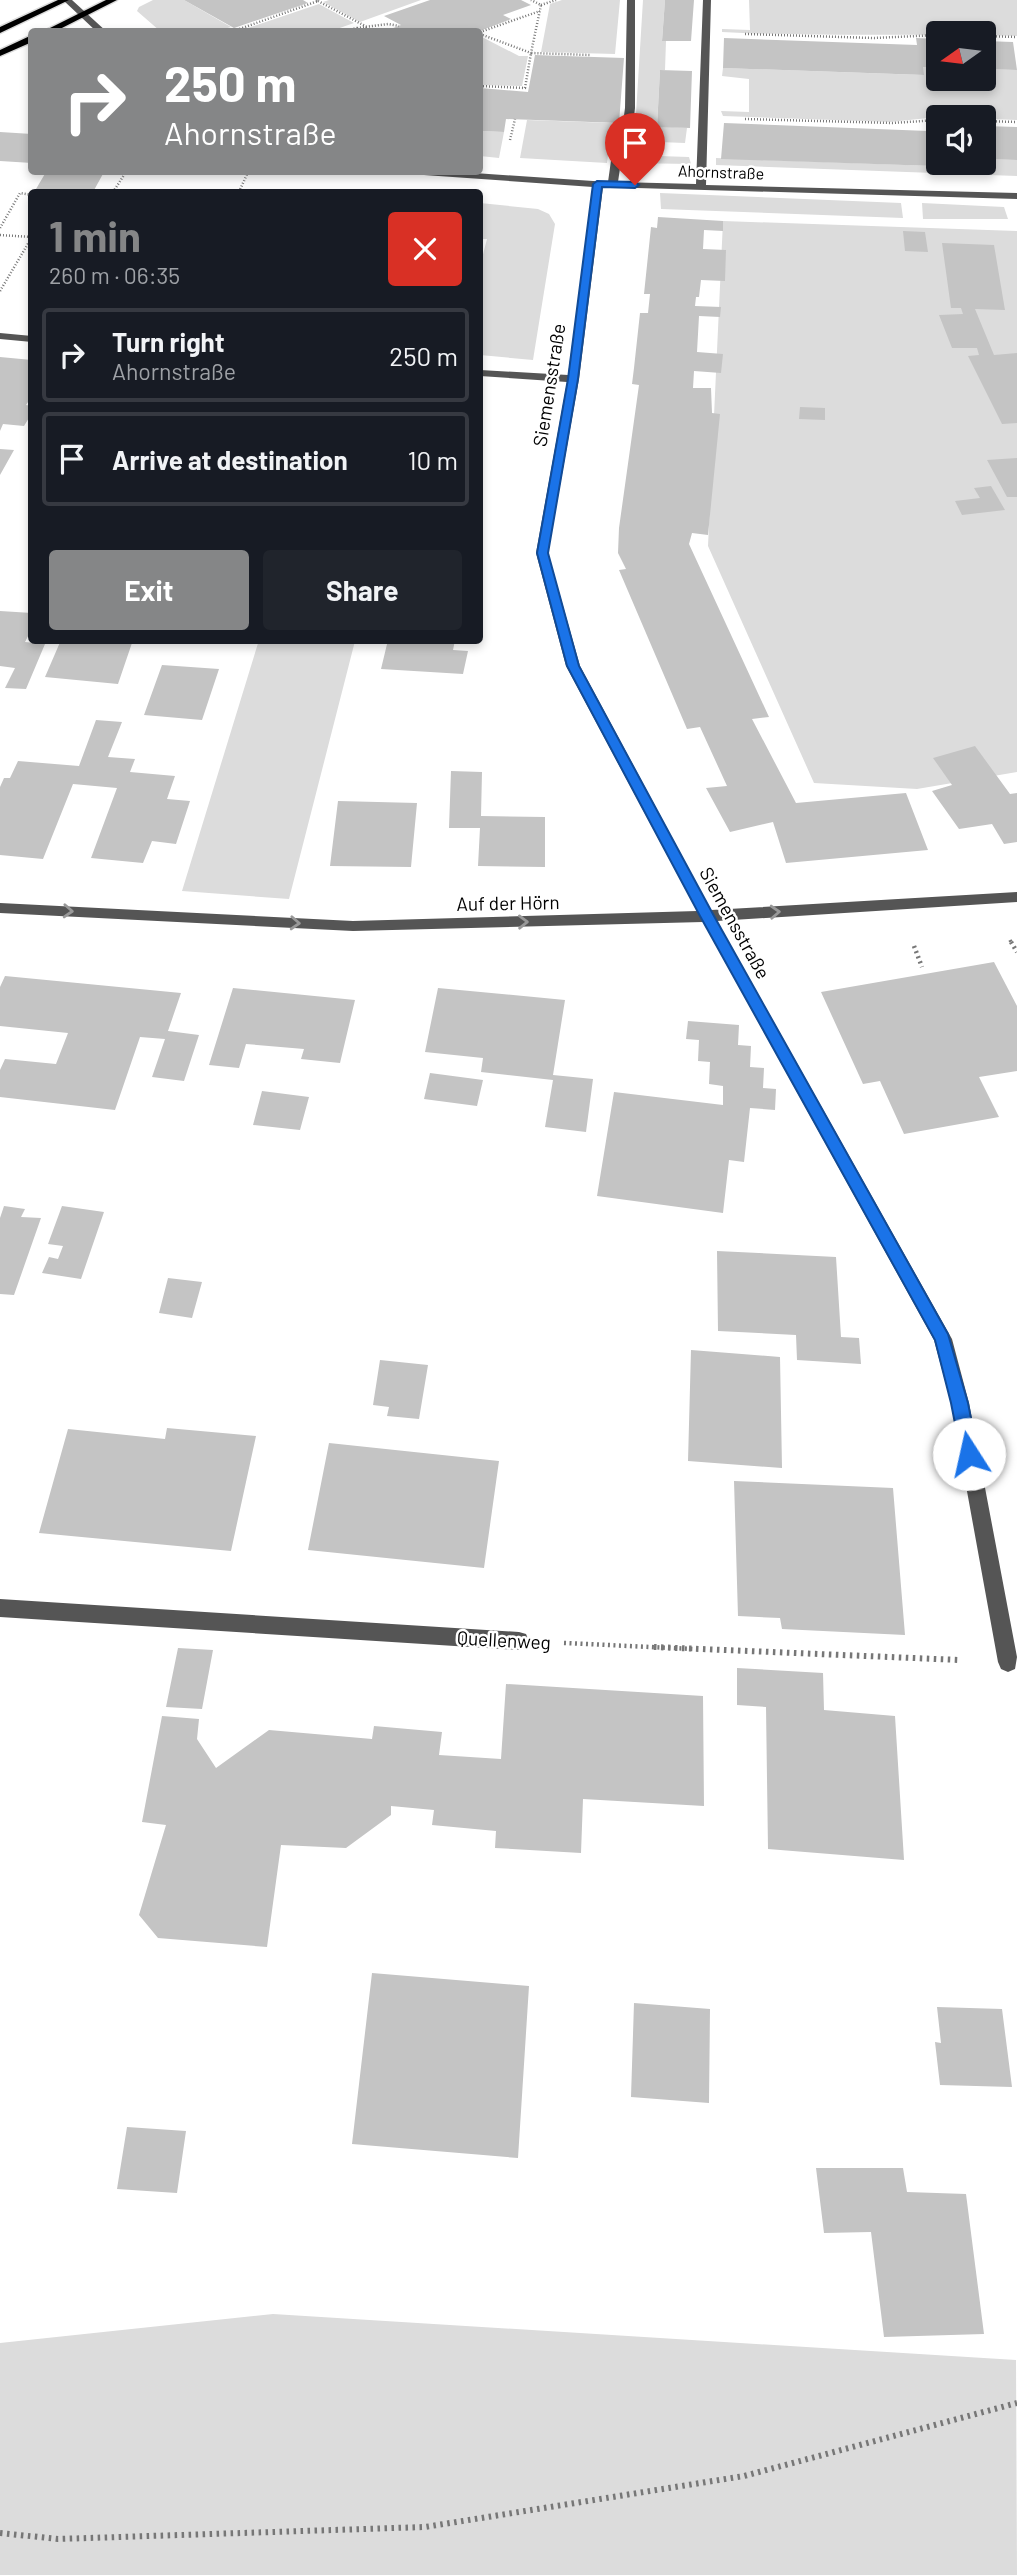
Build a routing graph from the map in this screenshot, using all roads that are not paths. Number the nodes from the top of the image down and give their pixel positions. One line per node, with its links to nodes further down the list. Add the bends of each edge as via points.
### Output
1 (66, 0): 5 (street); 8 (main road)
2 (113, 0): 5 (main road)
3 (631, 0): 13 (street, via 629,116 620,132)
4 (707, 0): 14 (street)
5 (82, 14): 6 (main road); 7 (street)
6 (54, 28)
7 (98, 28)
8 (0, 30)
9 (28, 40): 10 (main road)
10 (0, 53)
11 (467, 175): 12 (street, Ahornstraße)
12 (597, 184): 13 (street, Ahornstraße); 19 (street, Siemensstraße)
13 (612, 185): 14 (street, Ahornstraße)
14 (701, 187): 15 (street, Ahornstraße)
15 (1017, 196)
16 (0, 337): 17 (street)
17 (28, 339)
18 (483, 373): 19 (street)
19 (573, 379): 22 (street, Siemensstraße, via 542,553 573,666)
20 (1017, 897): 22 (street, Auf der Hörn, one-way to 20)
21 (0, 908): 22 (street, Auf der Hörn, one-way to 22, via 354,926)
22 (707, 916): 25 (street, Siemensstraße, via 943,1339 960,1403)
23 (0, 1608): 24 (street, Quellenweg)
24 (519, 1641)
25 (1008, 1662)

